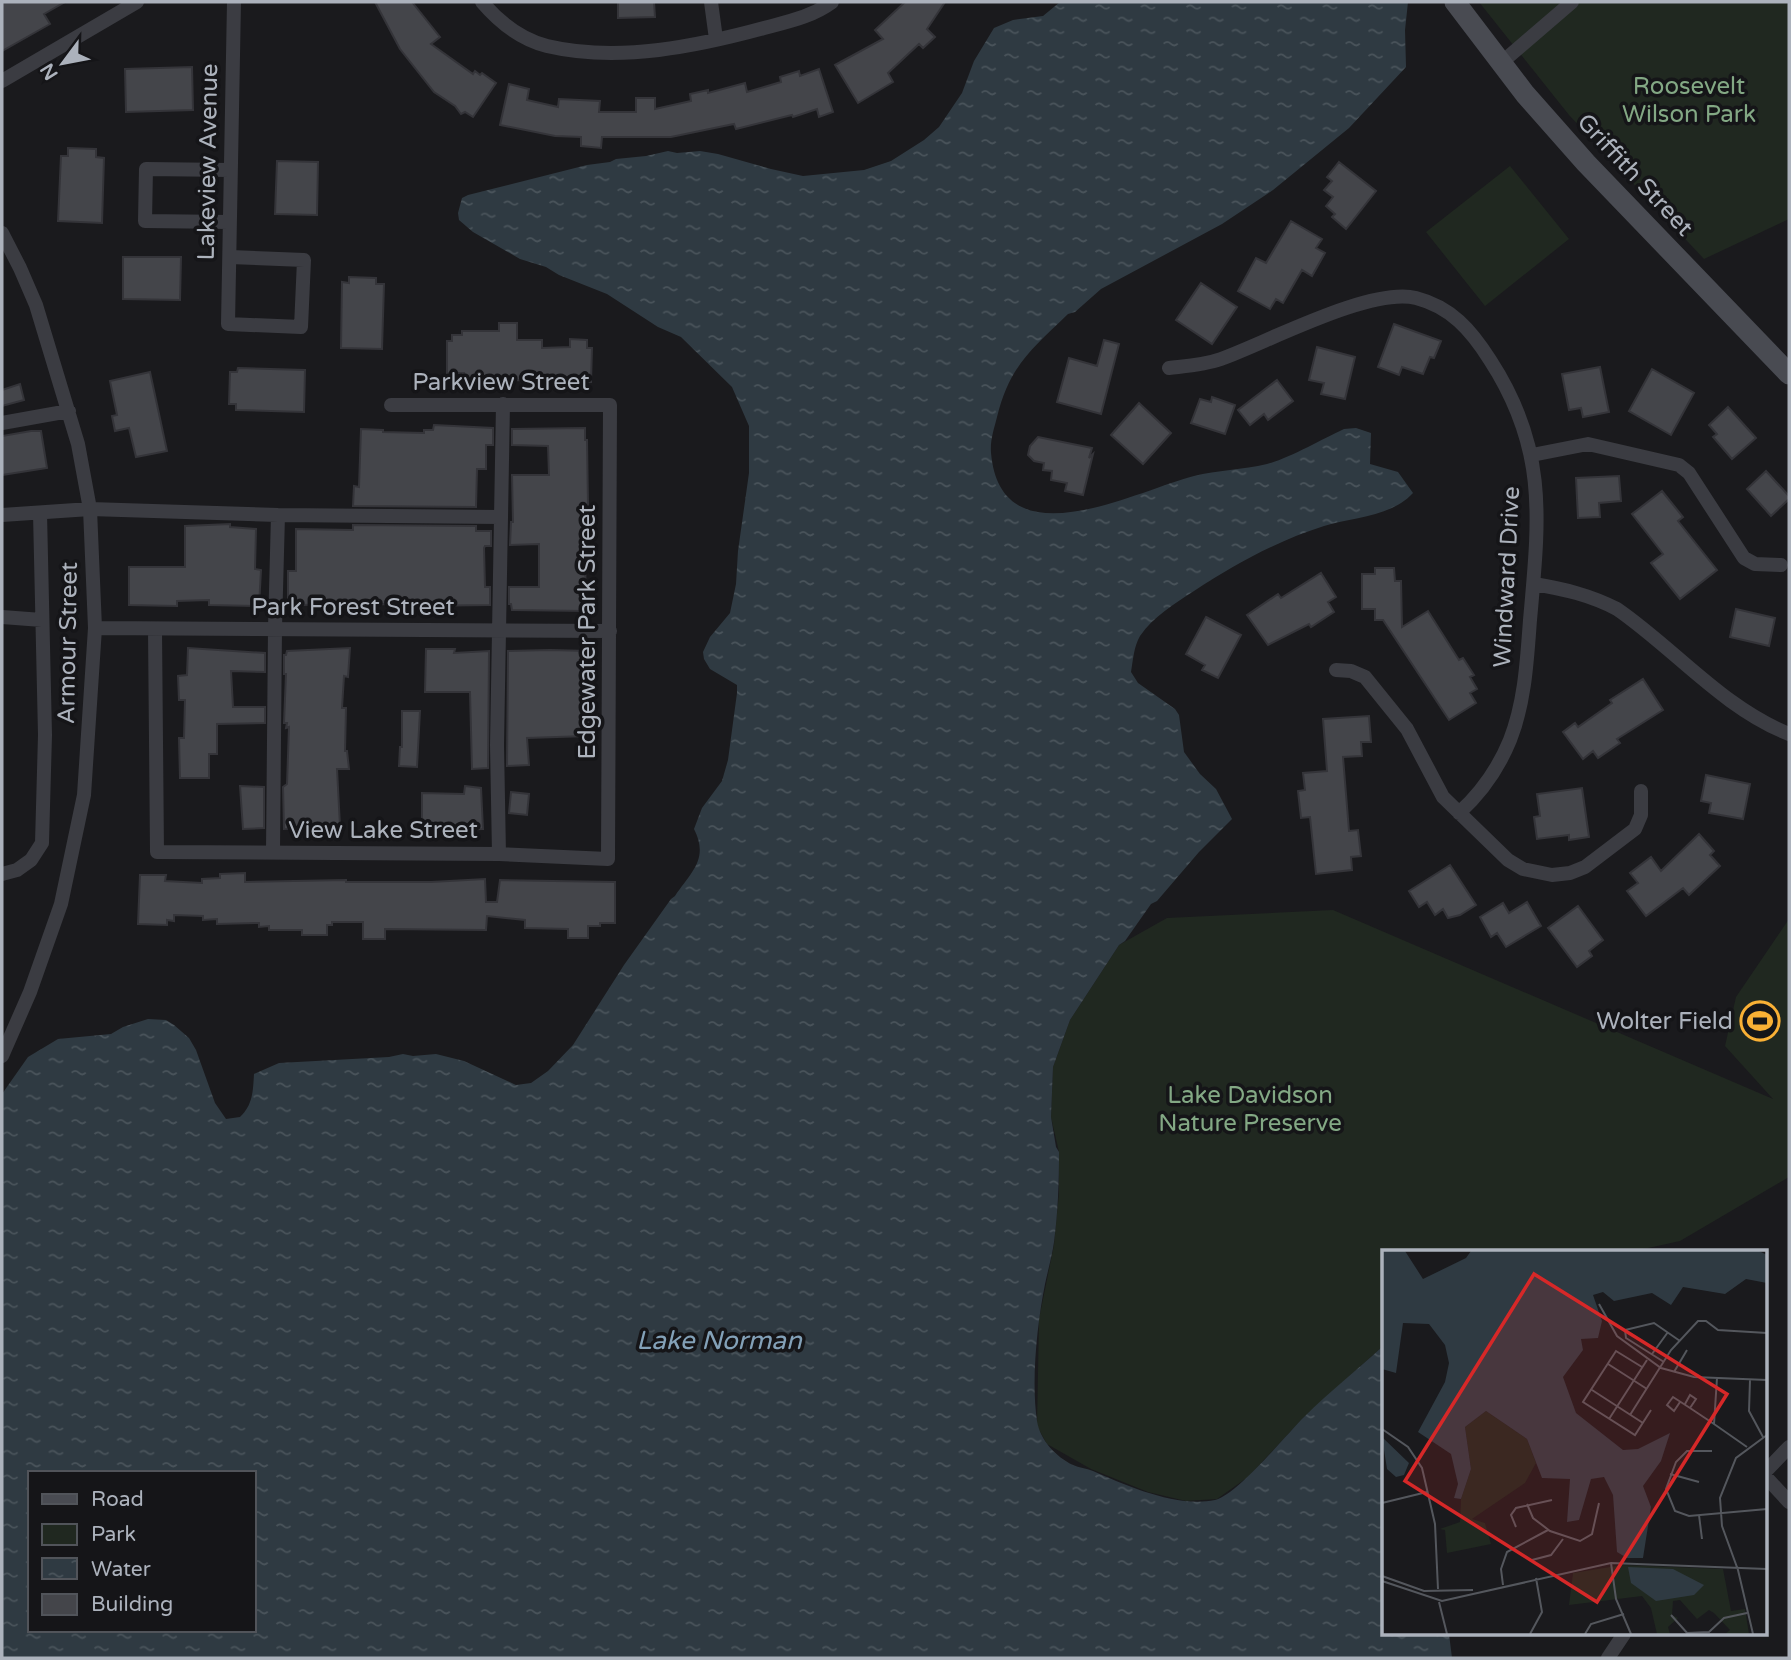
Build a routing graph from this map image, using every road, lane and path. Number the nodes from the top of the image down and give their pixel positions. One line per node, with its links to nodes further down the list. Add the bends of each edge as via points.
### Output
1 (138, 2): 10 (street)
2 (234, 2): 11 (street, Lakeview Avenue)
3 (482, 2): 8 (street, via 504,25 546,46 616,52 674,49)
4 (711, 2): 8 (street)
5 (832, 2): 8 (street, via 807,17)
6 (1455, 2): 9 (main road, Griffith Street)
7 (1572, 2): 9 (street)
8 (716, 39)
9 (1501, 63): 16 (main road, Griffith Street, via 1618,199)
10 (2, 81)
11 (230, 170): 12 (street, Lakeview Avenue); 12 (street, via 146,169 145,221)
12 (229, 222): 14 (street, Lakeview Avenue)
13 (2, 233): 20 (street, Armour Street, via 36,305)
14 (230, 257): 14 (street, Lakeview Avenue, via 229,324 300,327 304,260)
15 (1169, 368): 22 (street, Windward Drive, via 1220,359 1380,297 1415,298 1450,312 1478,340 1507,386)
16 (1789, 374)
17 (503, 404): 18 (street, Parkview Street); 19 (street, Parkview Street); 27 (street)
18 (391, 405)
19 (610, 405): 36 (street, Edgewater Park Street)
20 (69, 411): 21 (street); 23 (street, Armour Street)
21 (2, 423)
22 (1532, 455): 28 (street, via 1588,444 1679,466 1689,473 1744,558 1755,564); 29 (street, Windward Drive, via 1537,489)
23 (90, 509): 24 (street); 26 (street); 32 (street, Armour Street)
24 (40, 513): 25 (street); 31 (street)
25 (2, 515)
26 (278, 515): 27 (street); 33 (street)
27 (500, 517): 35 (street)
28 (1780, 565)
29 (1534, 584): 38 (street, via 1570,590 1617,609 1756,719); 40 (street, Windward Drive, via 1517,718 1500,760)
30 (2, 617): 31 (street)
31 (42, 620): 44 (street, via 42,843 31,860)
32 (95, 628): 34 (street, Park Forest Street); 45 (street, Armour Street, via 84,795 61,904)
33 (275, 628): 34 (street, Park Forest Street); 35 (street, Park Forest Street); 41 (street)
34 (155, 630): 41 (street, View Lake Street, via 158,852)
35 (498, 631): 36 (street, Park Forest Street); 42 (street)
36 (610, 631): 43 (street, Edgewater Park Street)
37 (1336, 670): 40 (street, via 1365,677 1407,729 1435,785)
38 (1789, 734)
39 (1641, 791): 40 (street, via 1641,815 1635,829 1585,867 1561,874 1537,874 1508,860)
40 (1459, 813)
41 (273, 852): 42 (street, View Lake Street)
42 (499, 854): 43 (street, View Lake Street)
43 (608, 859)
44 (2, 874)
45 (2, 1056)
46 (1789, 1447): 47 (street)
47 (1766, 1473)
48 (1766, 1475): 49 (street)
49 (1789, 1502)
50 (1623, 1636): 51 (street)
51 (1608, 1658)

